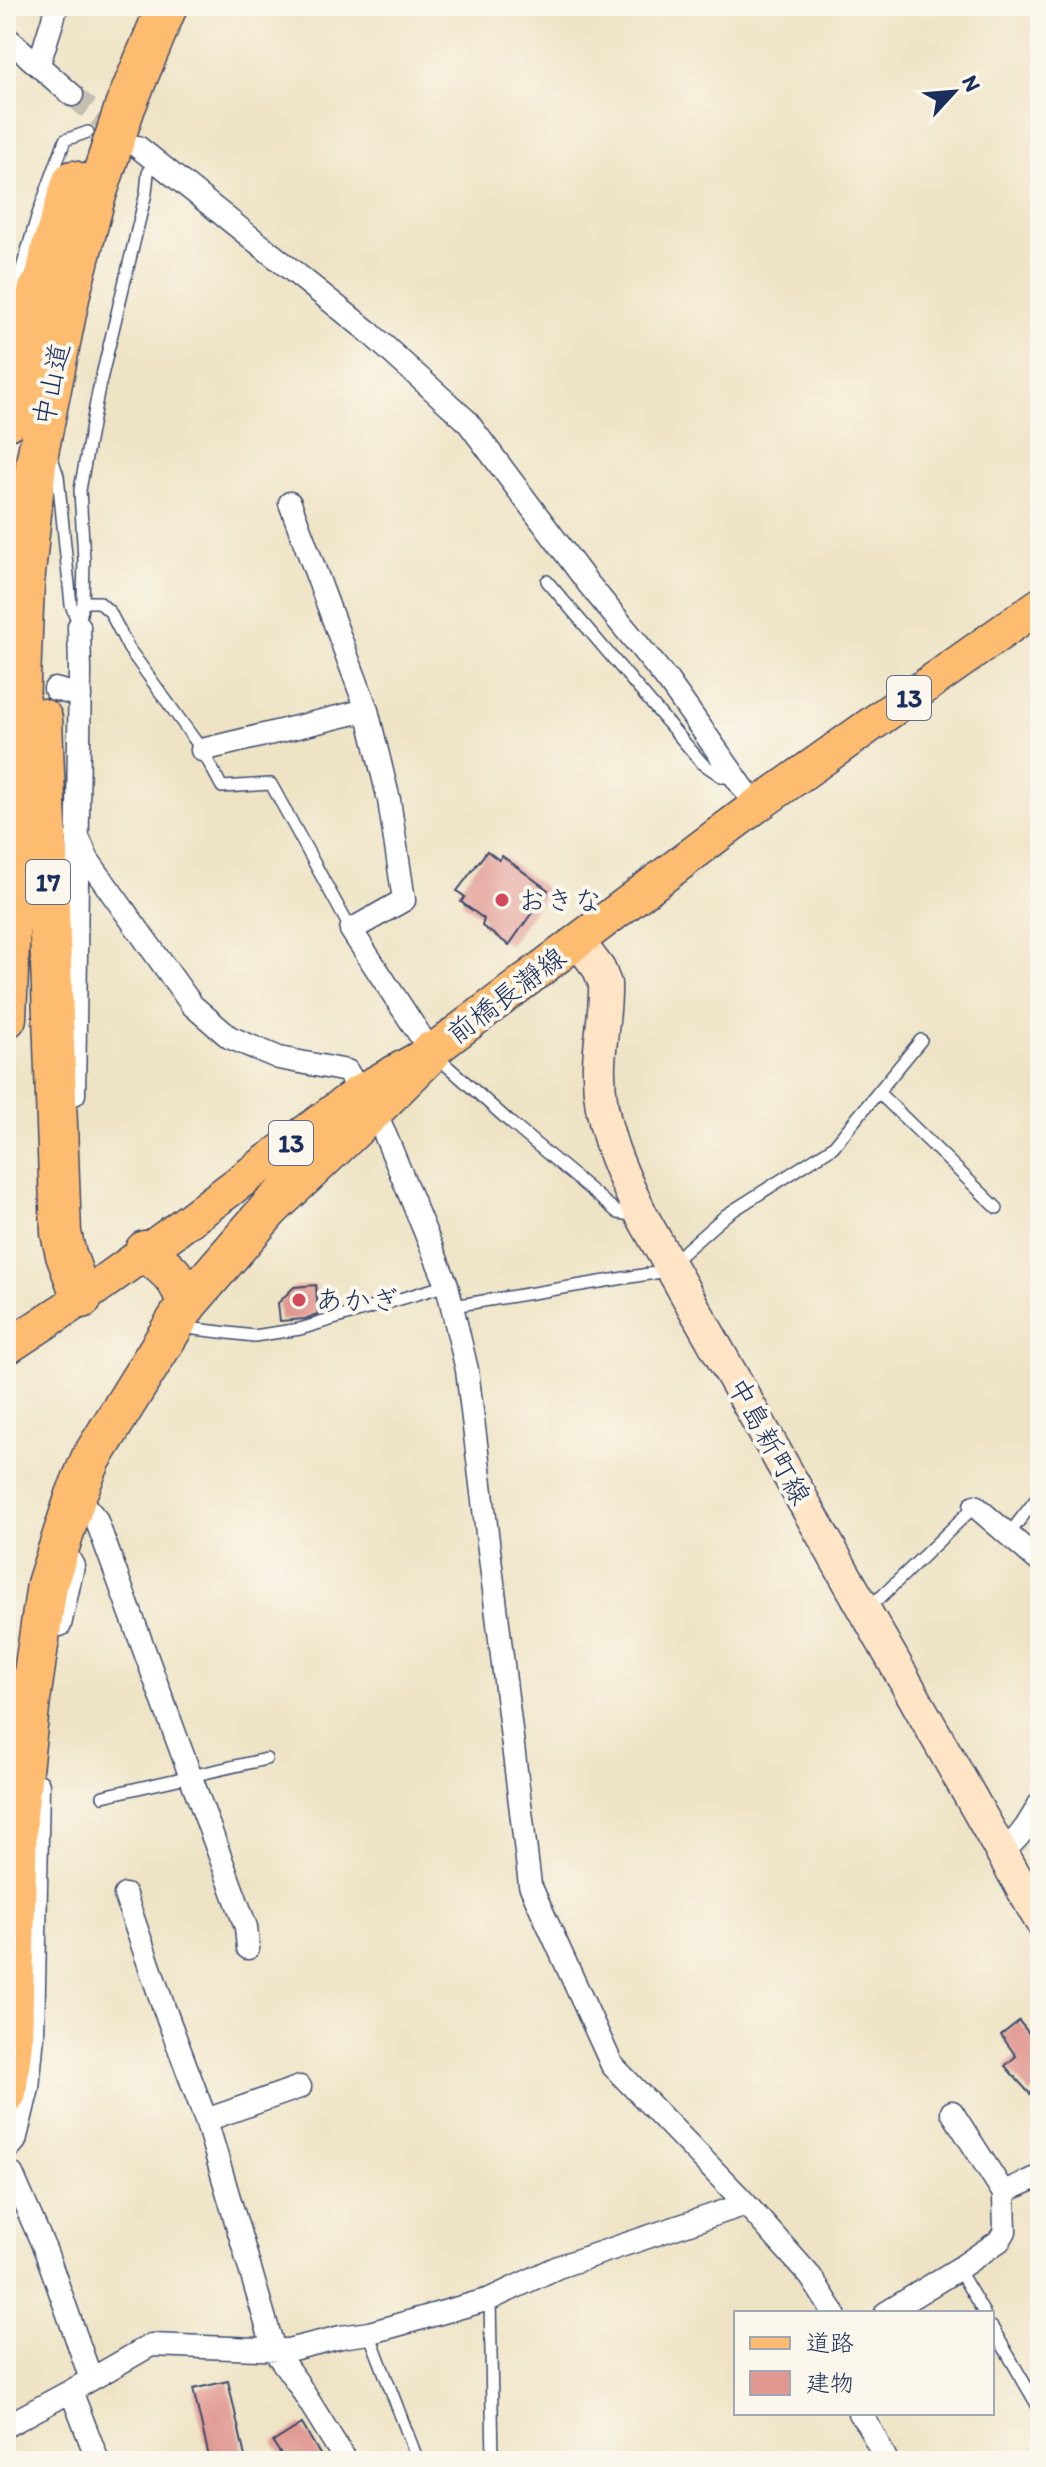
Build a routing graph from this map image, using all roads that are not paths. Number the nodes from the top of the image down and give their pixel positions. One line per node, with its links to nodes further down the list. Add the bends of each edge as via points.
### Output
1 (57, 6): 5 (street)
2 (138, 6): 7 (highway, 中山道 / 17)
3 (167, 6): 11 (highway, 中山道 / 17, via 94,201)
4 (9, 43): 5 (street)
5 (39, 64): 6 (street)
6 (72, 95)
7 (88, 132): 9 (highway, 中山道 / 17); 10 (lane, via 65,140)
8 (146, 154): 15 (lane, via 146,193 80,490); 22 (street, via 369,332 466,420 587,582)
9 (52, 247): 11 (highway, 17, via 16,363); 13 (highway, 中山道 / 17, via 16,449)
10 (6, 323)
11 (28, 437): 17 (lane, via 58,476 71,605); 26 (highway, 中山道 / 17); 37 (highway, 17, via 61,1233)
12 (290, 503): 20 (street)
13 (6, 538)
14 (547, 581): 22 (lane, via 702,763)
15 (83, 602): 17 (lane); 21 (lane, via 106,607 129,649)
16 (1040, 605): 22 (main road, 前橋長瀞線 / 13)
17 (79, 626): 19 (street)
18 (55, 689): 19 (street)
19 (80, 696): 23 (street)
20 (367, 710): 21 (street); 24 (street, via 389,800 404,900)
21 (202, 750): 24 (lane, via 222,787 271,784)
22 (757, 792): 25 (main road, 前橋長瀞線 / 13)
23 (77, 835): 30 (street, via 88,860 192,1005 229,1037 279,1058 347,1071); 31 (street)
24 (351, 930): 28 (street)
25 (578, 941): 28 (main road, 前橋長瀞線 / 13); 33 (main road, 中島新町線, via 605,984 599,1065 605,1128)
26 (6, 1018)
27 (921, 1040): 29 (lane)
28 (431, 1052): 30 (highway); 33 (lane, via 618,1213)
29 (879, 1093): 32 (lane); 35 (lane, via 833,1147 726,1215)
30 (365, 1102): 34 (main road, 13); 36 (street, via 379,1120); 38 (highway)
31 (73, 1203)
32 (997, 1208)
33 (642, 1216): 35 (main road, 中島新町線)
34 (145, 1251): 37 (main road, 13); 38 (highway, via 173,1273 182,1288)
35 (670, 1264): 36 (lane, via 661,1272); 46 (main road, 中島新町線)
36 (450, 1296): 38 (lane, via 254,1336 195,1329); 63 (street, via 467,1370 530,1885 612,2065)
37 (82, 1298): 39 (main road, 13)
38 (181, 1312): 41 (highway, via 91,1459)
39 (6, 1348)
40 (1040, 1494): 43 (lane)
41 (76, 1495): 44 (highway); 48 (street, via 96,1519)
42 (975, 1506): 43 (street); 46 (lane)
43 (1009, 1534): 45 (street)
44 (60, 1544): 56 (highway, via 47,1584 17,1814); 59 (street, via 73,1566 41,1719 33,2035 28,2088 15,2141)
45 (1040, 1562)
46 (864, 1608): 51 (main road, 中島新町線)
47 (266, 1759): 48 (lane)
48 (192, 1776): 49 (lane); 54 (street, via 246,1927)
49 (103, 1796)
50 (1040, 1803): 51 (street, via 1022,1834)
51 (1001, 1852): 53 (main road, 中島新町線)
52 (125, 1895): 58 (street)
53 (1040, 1920)
54 (248, 1948)
55 (300, 2087): 58 (street)
56 (6, 2093)
57 (952, 2112): 62 (street)
58 (206, 2120): 71 (street)
59 (6, 2151)
60 (6, 2169): 72 (street, via 46,2252)
61 (1040, 2176): 62 (street)
62 (1005, 2195): 64 (street, via 1005,2231 999,2241)
63 (746, 2204): 65 (street, via 558,2267); 66 (street, via 811,2277)
64 (958, 2269): 67 (street); 68 (lane)
65 (490, 2299): 70 (street); 80 (lane)
66 (833, 2311)
67 (889, 2311)
68 (983, 2311)
69 (994, 2330): 74 (lane)
70 (369, 2333): 71 (street); 79 (lane)
71 (274, 2350): 72 (street, via 151,2345); 78 (street)
72 (91, 2379): 73 (street)
73 (71, 2391): 76 (street); 77 (street)
74 (1040, 2410)
75 (860, 2415): 81 (street)
76 (6, 2426)
77 (98, 2461)
78 (346, 2461)
79 (418, 2461)
80 (493, 2461)
81 (887, 2461)

